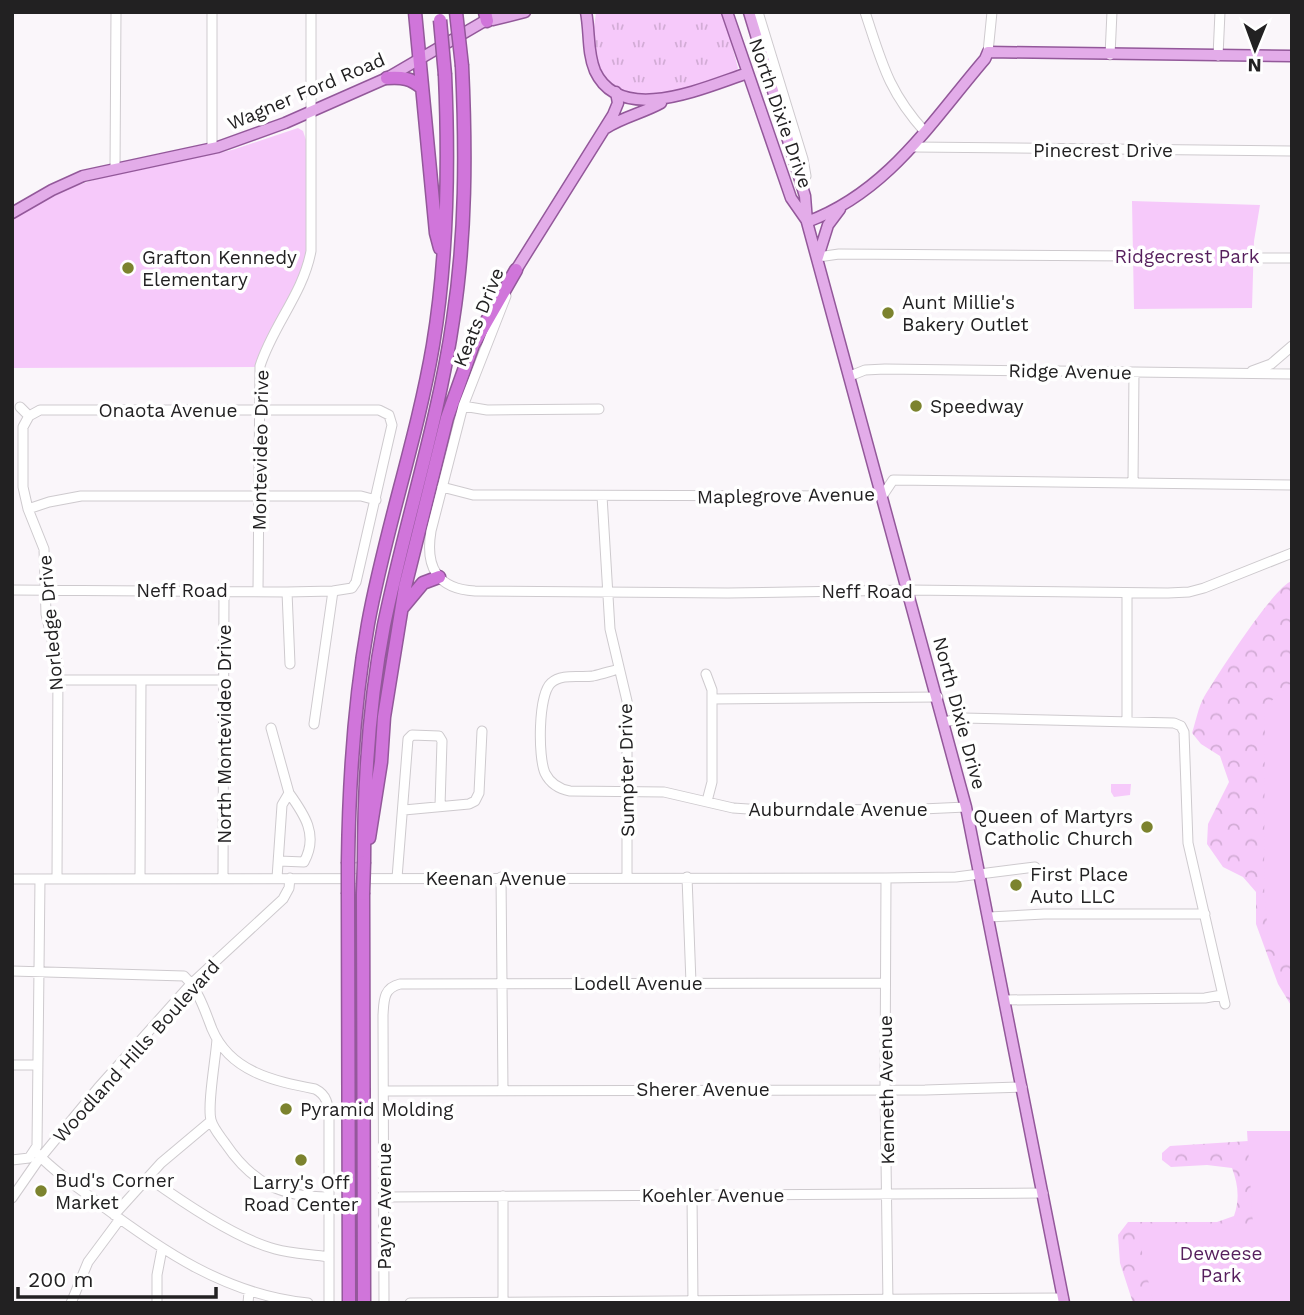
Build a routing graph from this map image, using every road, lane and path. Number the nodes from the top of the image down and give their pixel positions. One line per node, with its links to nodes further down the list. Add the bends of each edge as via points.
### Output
1 (116, 12): 39 (street)
2 (212, 12): 36 (street)
3 (311, 12): 32 (street, Montevideo Drive)
4 (415, 12): 26 (highway)
5 (456, 12): 100 (highway, bridge, via 465,145 458,283 438,405 377,667 368,734)
6 (500, 12): 19 (main road, Wagner Ford Road)
7 (525, 12): 19 (main road, Wagner Ford Road)
8 (580, 12): 20 (main road)
9 (586, 12): 20 (main road)
10 (593, 12): 20 (main road)
11 (728, 12): 21 (main road, via 748,47); 27 (main road, North Dixie Drive)
12 (749, 12): 21 (main road, North Dixie Drive)
13 (758, 12): 21 (street)
14 (865, 12): 34 (street, via 886,76 898,100)
15 (992, 12): 22 (street)
16 (1112, 12): 23 (street)
17 (1220, 12): 24 (street)
18 (440, 16): 48 (highway, bridge, via 448,176)
19 (486, 17): 26 (main road, Wagner Ford Road)
20 (588, 30): 30 (main road, via 595,70)
21 (763, 45): 40 (main road, North Dixie Drive)
22 (988, 52): 23 (main road); 34 (main road)
23 (1110, 55): 24 (main road)
24 (1218, 55): 25 (main road)
25 (1292, 56)
26 (419, 60): 28 (main road, Wagner Ford Road); 29 (highway)
27 (748, 73): 31 (main road); 38 (main road, North Dixie Drive)
28 (387, 78): 29 (highway, via 414,80); 32 (main road, Wagner Ford Road)
29 (422, 88): 48 (highway, via 436,233)
30 (616, 92): 31 (main road, via 640,101); 33 (main road, Keats Drive, via 618,103)
31 (669, 99): 33 (main road)
32 (312, 111): 36 (main road, Wagner Ford Road); 57 (street, Montevideo Drive, via 310,259 298,293 260,366)
33 (604, 130): 49 (main road, Keats Drive)
34 (925, 132): 35 (main road)
35 (914, 147): 37 (street, Pinecrest Drive); 41 (main road)
36 (212, 148): 39 (main road, Wagner Ford Road)
37 (1292, 152)
38 (780, 162): 40 (main road, via 793,181); 43 (main road, North Dixie Drive, via 791,198)
39 (116, 169): 42 (main road, Wagner Ford Road, via 66,183)
40 (800, 179): 43 (main road, North Dixie Drive)
41 (845, 203): 43 (main road); 45 (main road, via 828,225)
42 (12, 213)
43 (807, 222): 45 (main road, North Dixie Drive)
44 (1132, 256): 45 (street)
45 (818, 257): 54 (main road, North Dixie Drive)
46 (1255, 258): 47 (street)
47 (1292, 258)
48 (443, 261): 156 (highway, bridge, via 433,346 368,624 353,733 348,862)
49 (516, 270): 55 (street, Keats Drive); 79 (highway, via 473,345 447,418)
50 (1292, 346): 52 (street, via 1271,364)
51 (1134, 372): 52 (street, Ridge Avenue); 54 (street, Ridge Avenue, via 885,369); 60 (street)
52 (1240, 373): 53 (street, Ridge Avenue)
53 (1292, 374)
54 (850, 376): 63 (main road, North Dixie Drive)
55 (463, 405): 58 (street, via 512,411); 62 (street, Keats Drive)
56 (20, 407): 59 (street)
57 (258, 409): 59 (street, Onaota Avenue, via 40,410); 64 (street, Montevideo Drive); 66 (street, Onaota Avenue, via 379,410 391,417)
58 (599, 409)
59 (29, 416): 67 (street, Norledge Drive, via 23,427 22,452)
60 (1133, 482): 61 (street, Maplegrove Avenue); 63 (street, Maplegrove Avenue, via 893,481)
61 (1292, 485)
62 (442, 487): 65 (street, Maplegrove Avenue, via 473,495); 69 (street, Keats Drive, via 430,539 431,560)
63 (883, 495): 65 (street, Maplegrove Avenue); 74 (main road, North Dixie Drive)
64 (259, 496): 66 (street); 67 (street, via 82,496); 73 (street, Montevideo Drive)
65 (602, 496): 77 (street, Sumpter Drive)
66 (376, 500): 75 (street, Neff Road, via 356,582 352,588)
67 (28, 509): 71 (street, Norledge Drive, via 44,549)
68 (1292, 553): 78 (street, Neff Road, via 1198,590)
69 (439, 577): 77 (street, Neff Road, via 461,590); 79 (highway, via 423,583)
70 (12, 590): 71 (street, Neff Road)
71 (46, 590): 72 (street, Neff Road); 83 (street, Norledge Drive)
72 (224, 590): 73 (street, Neff Road); 85 (street, North Montevideo Drive)
73 (258, 590): 76 (street, Neff Road)
74 (909, 590): 77 (street, Neff Road); 78 (street, Neff Road); 86 (main road, North Dixie Drive)
75 (332, 591): 76 (street, Neff Road); 90 (street)
76 (287, 592): 80 (street)
77 (609, 592): 81 (street, Sumpter Drive, via 611,639)
78 (1127, 593): 89 (street)
79 (401, 610): 100 (highway)
80 (290, 664)
81 (619, 669): 93 (street, Sumpter Drive, via 626,701); 93 (street, Auburndale Avenue, via 564,677 550,684 542,702 542,758 547,777 565,790)
82 (706, 674): 87 (street)
83 (57, 680): 84 (street); 114 (street, Norledge Drive)
84 (141, 680): 85 (street); 106 (street)
85 (224, 680): 107 (street, North Montevideo Drive)
86 (938, 697): 87 (street); 88 (main road, North Dixie Drive)
87 (712, 699): 95 (street, via 712,782)
88 (944, 722): 89 (street, via 963,718); 97 (main road, North Dixie Drive)
89 (1127, 722): 115 (street, via 1174,723 1184,732 1186,831)
90 (314, 724)
91 (271, 728): 94 (street)
92 (482, 731): 96 (street, via 477,798 469,804)
93 (627, 791): 95 (street, Auburndale Avenue, via 664,792); 104 (street, Sumpter Drive)
94 (289, 793): 99 (street, via 282,805); 99 (street, via 305,816 309,853 304,862)
95 (707, 801): 97 (street, Auburndale Avenue, via 748,809)
96 (440, 806): 98 (street); 98 (street, via 442,741 439,736 415,734 408,739)
97 (966, 807): 102 (main road, North Dixie Drive)
98 (404, 810): 110 (street)
99 (279, 861): 108 (street)
100 (364, 862): 157 (highway, bridge)
101 (1035, 867): 102 (street, Keenan Avenue)
102 (980, 873): 111 (street, Keenan Avenue); 116 (main road, North Dixie Drive)
103 (501, 877): 104 (street, Keenan Avenue); 110 (street, Keenan Avenue); 122 (street)
104 (627, 877): 105 (street, Keenan Avenue)
105 (687, 877): 111 (street, Keenan Avenue); 119 (street)
106 (140, 878): 107 (street, Keenan Avenue); 114 (street, Keenan Avenue)
107 (223, 878): 108 (street, Keenan Avenue)
108 (277, 878): 109 (street, Keenan Avenue)
109 (290, 878): 110 (street, Keenan Avenue); 121 (street, Woodland Hills Boulevard, via 283,899)
110 (397, 878)
111 (886, 878): 120 (street, Kenneth Avenue)
112 (12, 879): 113 (street, Keenan Avenue)
113 (40, 879): 114 (street, Keenan Avenue); 118 (street)
114 (57, 879)
115 (1205, 914): 116 (street); 124 (street, via 1224,1000)
116 (989, 917): 124 (main road, North Dixie Drive)
117 (12, 971): 118 (street)
118 (38, 971): 121 (street, via 179,974); 127 (street)
119 (691, 983): 120 (street, Lodell Avenue); 122 (street, Lodell Avenue)
120 (885, 983): 129 (street, Kenneth Avenue)
121 (191, 984): 125 (street); 133 (street, Woodland Hills Boulevard)
122 (501, 984): 123 (street, Lodell Avenue); 130 (street)
123 (392, 986): 131 (street, Payne Avenue, via 384,1006)
124 (1005, 1000): 128 (main road, North Dixie Drive)
125 (217, 1039): 132 (street); 140 (street, via 252,1072 315,1089 328,1101)
126 (12, 1065): 127 (street)
127 (37, 1065): 133 (street)
128 (1022, 1087): 129 (street, Sherer Avenue); 136 (main road, North Dixie Drive)
129 (885, 1089): 130 (street, Sherer Avenue); 137 (street, Kenneth Avenue)
130 (503, 1090): 131 (street, Sherer Avenue)
131 (384, 1091): 141 (street, Payne Avenue)
132 (211, 1121): 135 (street); 140 (street, via 238,1161 256,1178 289,1194)
133 (33, 1157): 134 (street); 142 (street, Woodland Hills Boulevard); 143 (street)
134 (12, 1160)
135 (149, 1178): 143 (street); 145 (street, via 245,1236 275,1249)
136 (1043, 1193): 137 (street, Koehler Avenue); 149 (main road, North Dixie Drive)
137 (888, 1194): 138 (street, Koehler Avenue); 148 (street, Kenneth Avenue)
138 (692, 1195): 139 (street, Koehler Avenue); 147 (street)
139 (503, 1196): 141 (street, Koehler Avenue); 160 (street)
140 (329, 1197): 145 (street)
141 (384, 1197): 158 (street, Payne Avenue)
142 (12, 1198)
143 (117, 1217): 144 (street); 150 (street, via 88,1262)
144 (162, 1249): 146 (street); 151 (street)
145 (329, 1257): 155 (street)
146 (249, 1292): 152 (street); 153 (street)
147 (693, 1301): 148 (street); 160 (street)
148 (888, 1301): 149 (street)
149 (1063, 1301)
150 (71, 1303)
151 (157, 1303)
152 (248, 1303)
153 (307, 1303)
154 (320, 1303): 155 (street)
155 (329, 1303)
156 (349, 1303)
157 (364, 1303)
158 (384, 1303)
159 (410, 1303): 160 (street)
160 (503, 1303)

